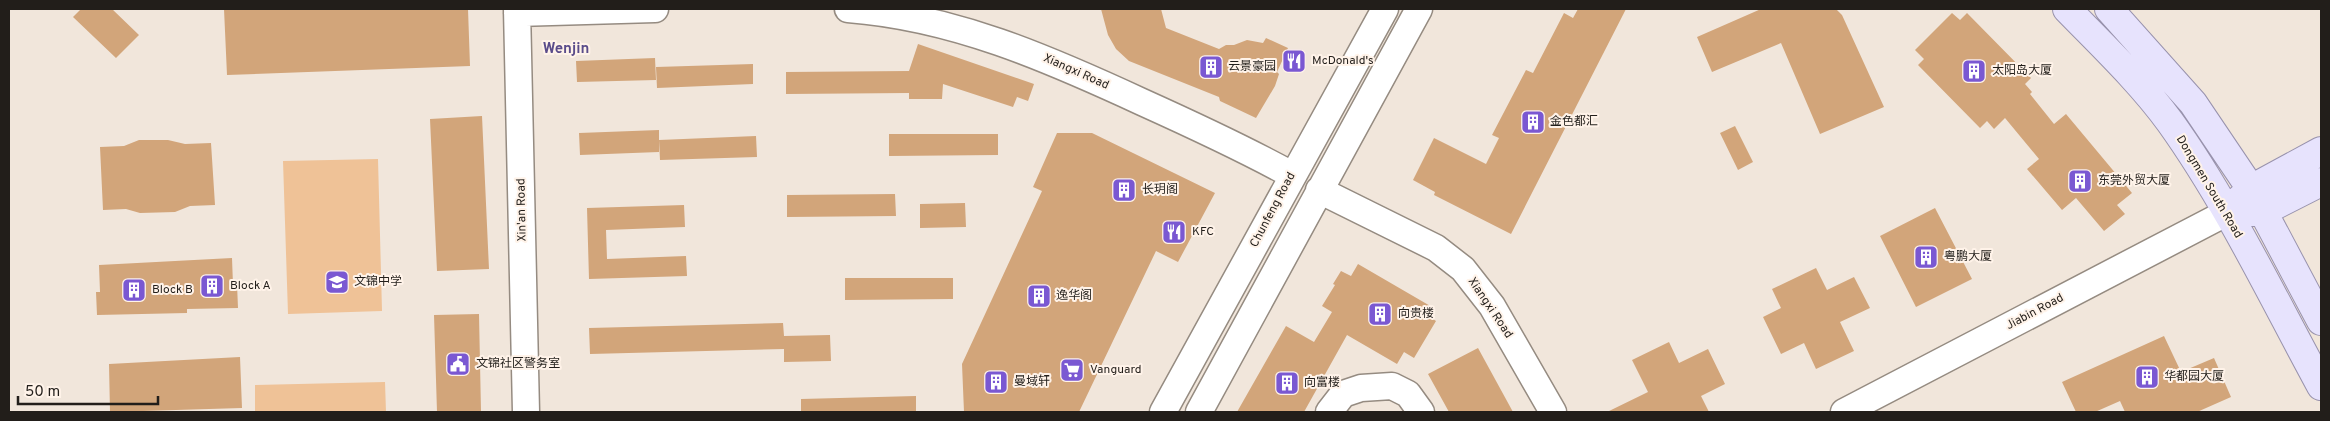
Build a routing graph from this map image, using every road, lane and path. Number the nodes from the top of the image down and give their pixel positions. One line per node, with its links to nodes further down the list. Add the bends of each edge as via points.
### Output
1 (655, 9): 7 (street)
2 (848, 9): 9 (street, Xiangxi Road, via 942,23 1056,62 1251,152)
3 (1384, 9): 9 (street, Chunfeng Road)
4 (1418, 9): 11 (street)
5 (2067, 9): 13 (main road, Dongmen South Road, via 2169,121)
6 (2109, 9): 12 (main road, via 2193,103)
7 (517, 11): 17 (street, Xin'an Road)
8 (2321, 151): 12 (main road, Jiabin Road)
9 (1292, 175): 18 (street, Chunfeng Road)
10 (2321, 182): 12 (main road, Jiabin Road)
11 (1319, 190): 19 (street); 22 (street, Xiangxi Road, via 1436,248 1463,270 1492,306)
12 (2257, 200): 13 (main road, Jiabin Road); 14 (main road)
13 (2226, 212): 15 (main road, Dongmen South Road); 16 (street, Jiabin Road)
14 (2321, 321)
15 (2321, 386)
16 (1851, 411)
17 (526, 412)
18 (1163, 412)
19 (1199, 412)
20 (1329, 412): 21 (street, via 1343,394 1360,388 1392,386 1408,394)
21 (1421, 412)
22 (1553, 412)

